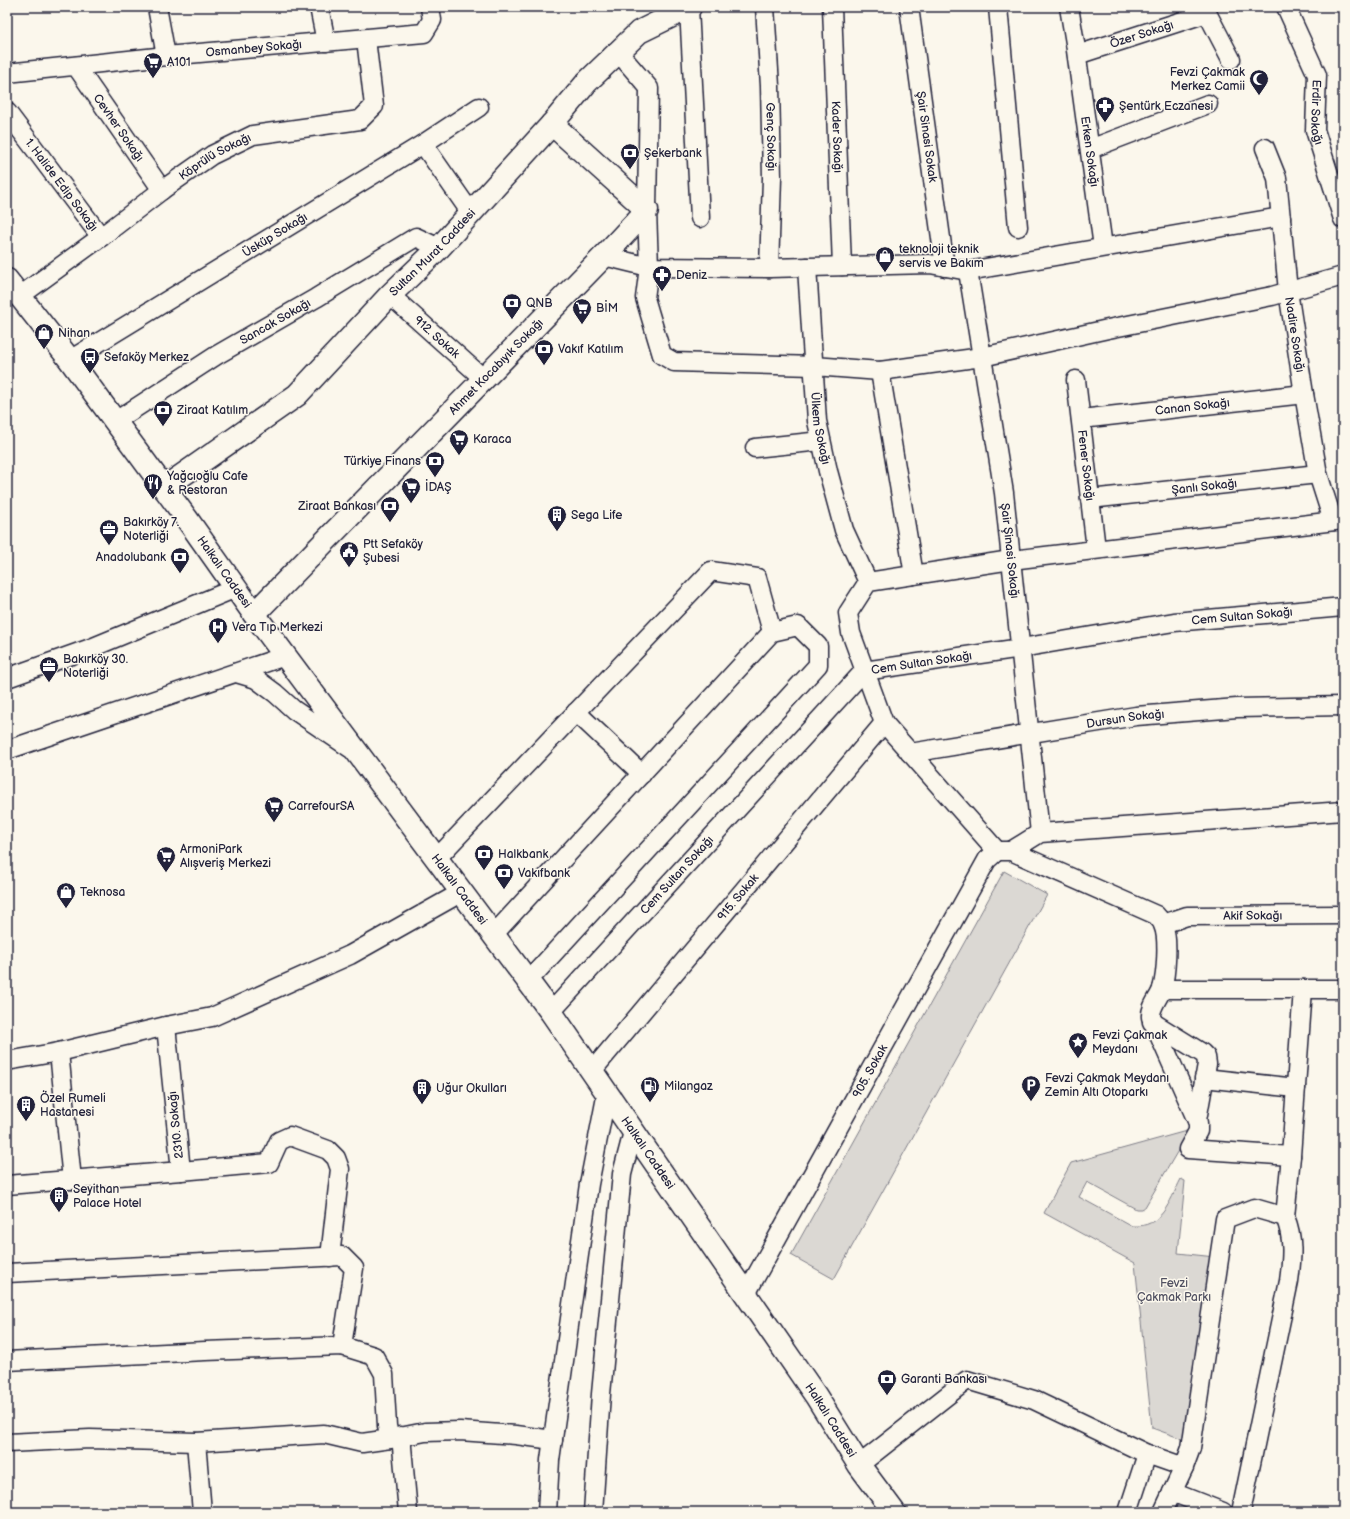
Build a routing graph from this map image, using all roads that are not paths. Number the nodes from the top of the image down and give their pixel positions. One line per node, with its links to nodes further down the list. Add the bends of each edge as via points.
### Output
1 (157, 7): 16 (street)
2 (319, 7): 13 (street)
3 (430, 7): 12 (street, Osmanbey Sokağı, via 432,20 424,33)
4 (690, 7): 14 (main road, Sultan Murat Caddesi, via 639,32); 31 (street)
5 (766, 7): 42 (street, Genç Sokağı, via 772,178)
6 (832, 7): 38 (street, Kader Sokağı)
7 (909, 7): 41 (street, Şair Sinasi Sokak)
8 (998, 7): 33 (street)
9 (1069, 7): 15 (street, Erken Sokağı)
10 (1286, 7): 32 (street, Erdir Sokağı, via 1317,75 1315,130)
11 (1205, 10): 15 (street, Özer Sokağı); 17 (street)
12 (366, 39): 13 (street, Osmanbey Sokağı); 27 (street, Köprülü Sokağı, via 374,106 360,120 253,135 212,155)
13 (326, 42): 16 (street, Osmanbey Sokağı)
14 (618, 52): 23 (main road, Sultan Murat Caddesi, via 587,82); 28 (street, via 649,88)
15 (1077, 55): 26 (street, Erken Sokağı)
16 (166, 56): 18 (street, Osmanbey Sokağı)
17 (1231, 59)
18 (76, 66): 19 (street, Osmanbey Sokağı); 27 (street, Cevher Sokağı)
19 (7, 73)
20 (1208, 104): 26 (street)
21 (479, 107): 24 (street, Üsküp Sokağı)
22 (7, 112): 34 (street, 1. Halide Edip Sokağı)
23 (552, 124): 28 (main road); 29 (main road, Sultan Murat Caddesi)
24 (423, 144): 29 (street); 49 (street, Üsküp Sokağı)
25 (1265, 148): 30 (street, Nadire Sokağı, via 1277,178)
26 (1090, 149): 35 (street, Erken Sokağı)
27 (162, 190): 34 (street, Köprülü Sokağı)
28 (647, 210): 37 (main road, Ahmet Kocabıyık Sokağı); 39 (street)
29 (471, 213): 36 (main road, Sultan Murat Caddesi)
30 (1282, 217): 35 (street); 46 (street, Nadire Sokağı)
31 (700, 218)
32 (1343, 219)
33 (1018, 227)
34 (101, 237): 45 (street, Köprülü Sokağı)
35 (1103, 247): 43 (street)
36 (439, 248): 47 (main road, Sultan Murat Caddesi); 56 (street, Sancak Sokağı, via 416,237 217,355)
37 (604, 256): 39 (street); 52 (main road, Ahmet Kocabıyık Sokağı)
38 (842, 266): 40 (street); 41 (street, via 930,264)
39 (649, 267): 42 (street); 50 (street, via 646,298 662,355 671,361)
40 (807, 267): 42 (street); 50 (street, Ülkem Sokağı)
41 (945, 267): 43 (street)
42 (769, 268)
43 (968, 271): 48 (street, Şair Şinasi Sokağı)
44 (1343, 276): 46 (street)
45 (14, 288): 49 (main road, Halkalı Caddesi)
46 (1288, 291): 48 (street); 54 (street, Nadire Sokağı)
47 (390, 295): 52 (street, 912. Sokak); 60 (main road, Sultan Murat Caddesi, via 297,395)
48 (982, 357): 51 (street); 64 (street, Şair Şinasi Sokağı, via 1004,493)
49 (70, 360): 56 (main road, Halkalı Caddesi)
50 (814, 366): 51 (street); 57 (street, Ülkem Sokağı, via 817,421)
51 (880, 371): 65 (street)
52 (484, 379): 69 (main road, Ahmet Kocabıyık Sokağı)
53 (1076, 380): 55 (street, Fener Sokağı)
54 (1304, 394): 55 (street, Canan Sokağı); 59 (street, Nadire Sokağı)
55 (1081, 419): 61 (street, Fener Sokağı)
56 (114, 422): 60 (main road, Halkalı Caddesi)
57 (821, 441): 58 (street); 66 (street, Ülkem Sokağı, via 844,530)
58 (755, 448)
59 (1318, 474): 61 (street, Şanlı Sokağı); 62 (street, Nadire Sokağı)
60 (164, 488): 67 (main road, Halkalı Caddesi)
61 (1090, 499): 63 (street, Fener Sokağı)
62 (1338, 520): 63 (street)
63 (1096, 549): 64 (street)
64 (1011, 560): 65 (street); 71 (street, Şair Şinasi Sokağı)
65 (914, 575): 66 (street)
66 (868, 582): 73 (street, via 848,613 851,634)
67 (236, 588): 69 (main road, Halkalı Caddesi); 75 (street, via 91,648)
68 (1343, 607): 71 (street, Cem Sultan Sokağı, via 1174,622)
69 (254, 614): 72 (main road, Halkalı Caddesi)
70 (772, 632): 77 (street, via 756,578 711,571); 83 (street); 92 (street, via 798,626 818,646 818,665)
71 (1022, 648): 73 (street, Cem Sultan Sokağı); 79 (street, Şair Şinasi Sokağı)
72 (285, 656): 74 (street); 82 (main road, Halkalı Caddesi)
73 (864, 671): 78 (street); 96 (street, Cem Sultan Sokağı)
74 (236, 673): 80 (street); 82 (street, via 256,679 294,710)
75 (7, 678)
76 (1343, 706): 79 (street, Dursun Sokağı, via 1237,708 1144,716)
77 (576, 712): 83 (street); 87 (street)
78 (884, 723): 81 (street); 101 (street, 915. Sokak)
79 (1030, 733): 81 (street, Dursun Sokağı); 85 (street, Şair Şinasi Sokağı)
80 (7, 750)
81 (910, 753): 86 (street)
82 (359, 754): 87 (main road, Halkalı Caddesi)
83 (642, 774): 91 (street)
84 (1343, 811): 85 (street)
85 (1040, 833): 86 (street, 905. Sokak)
86 (1004, 851): 90 (street, via 1156,915); 114 (street, 905. Sokak, via 987,860)
87 (437, 858): 88 (main road, Halkalı Caddesi)
88 (462, 892): 91 (main road, Halkalı Caddesi); 98 (street, via 350,955 248,1002 212,1017)
89 (1343, 915): 90 (street, Akif Sokağı, via 1186,916)
90 (1163, 924): 93 (street, via 1166,934 1166,956)
91 (494, 934): 92 (main road, Halkalı Caddesi)
92 (529, 980): 96 (main road, Halkalı Caddesi)
93 (1162, 989): 94 (street); 97 (street, via 1151,1012)
94 (1304, 989): 95 (street); 103 (street)
95 (1343, 989)
96 (552, 1012): 101 (main road, Halkalı Caddesi)
97 (1152, 1022): 102 (street, via 1204,1055 1207,1061); 105 (street)
98 (166, 1026): 99 (street); 108 (street, 2310. Sokağı)
99 (59, 1052): 100 (street); 109 (street)
100 (7, 1061)
101 (592, 1071): 104 (main road, Halkalı Caddesi)
102 (1204, 1078): 103 (street); 105 (street)
103 (1296, 1088): 107 (street)
104 (607, 1092): 106 (main road, Halkalı Caddesi); 118 (street, via 589,1184)
105 (1197, 1120): 107 (street, via 1198,1131 1188,1149)
106 (634, 1132): 114 (main road, Halkalı Caddesi); 128 (street, via 622,1174 601,1394)
107 (1291, 1156): 111 (street)
108 (181, 1171): 109 (street, 2310. Sokağı); 112 (street, via 269,1162 279,1141 290,1136 328,1150 336,1158 340,1169)
109 (72, 1180): 110 (street, 2310. Sokağı)
110 (7, 1186)
111 (1285, 1217): 123 (street, via 1254,1208 1225,1219 1191,1448); 133 (street, via 1291,1236 1292,1259 1289,1281)
112 (330, 1257): 113 (street); 115 (street, via 342,1256 354,1268)
113 (7, 1273)
114 (746, 1294): 122 (main road, Halkalı Caddesi, via 820,1401)
115 (342, 1346): 116 (street); 117 (street, via 374,1356 384,1374 387,1426)
116 (7, 1361)
117 (395, 1438): 118 (street, via 425,1432 460,1431); 119 (street, via 362,1443 324,1434); 126 (street, via 402,1447)
118 (553, 1440): 127 (street)
119 (196, 1442): 120 (street, via 90,1439); 125 (street)
120 (7, 1443)
121 (1147, 1454): 122 (street, via 1034,1400 967,1380); 123 (street); 130 (street)
122 (859, 1465): 129 (main road, Halkalı Caddesi)
123 (1184, 1467): 124 (street)
124 (1172, 1492): 131 (street); 132 (street)
125 (202, 1512)
126 (408, 1512)
127 (547, 1512)
128 (593, 1512)
129 (894, 1512)
130 (1128, 1512)
131 (1164, 1512)
132 (1223, 1512)
133 (1240, 1512)

